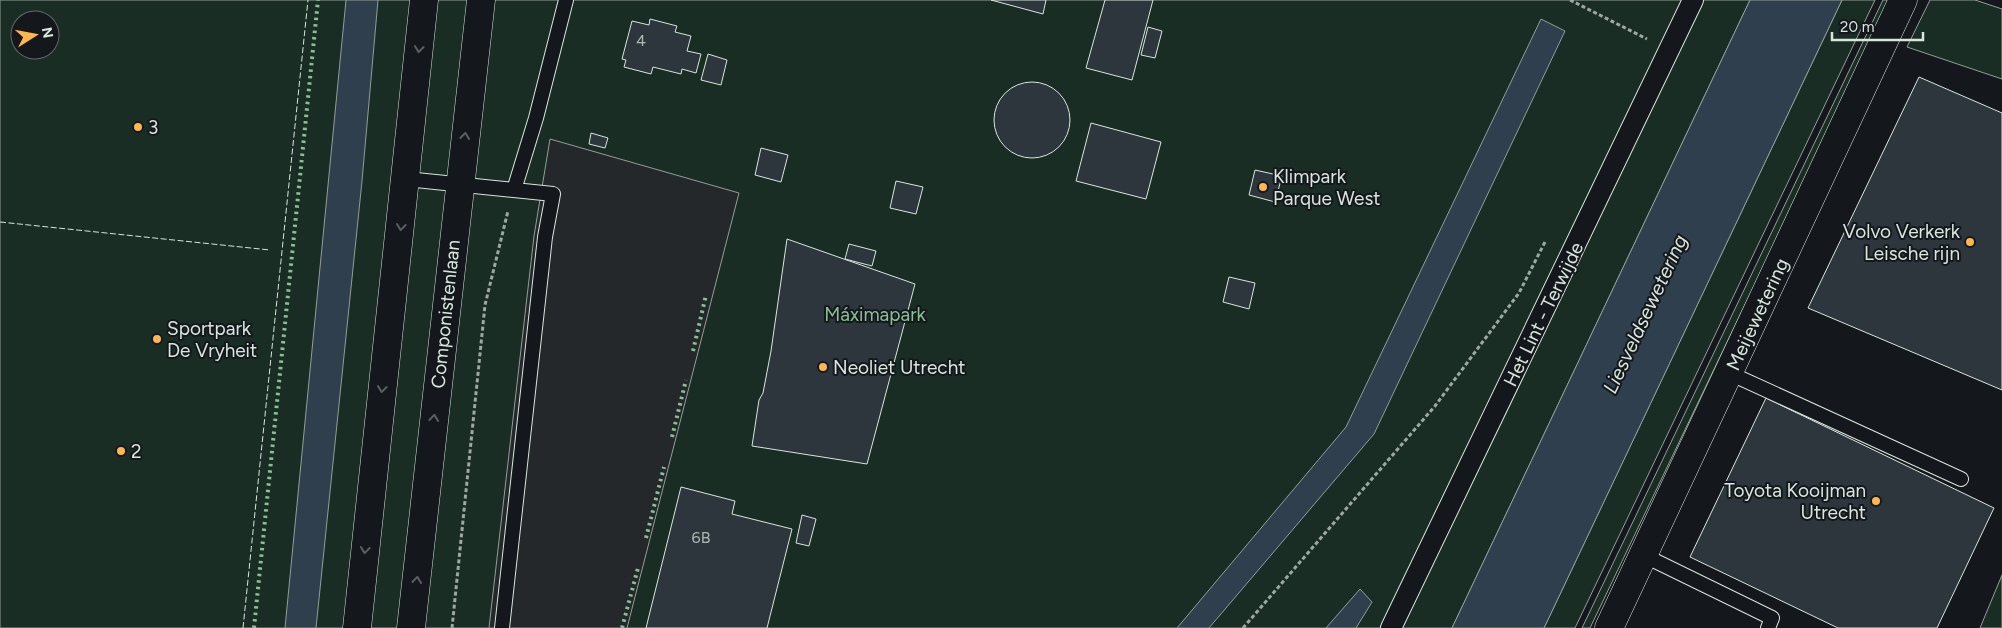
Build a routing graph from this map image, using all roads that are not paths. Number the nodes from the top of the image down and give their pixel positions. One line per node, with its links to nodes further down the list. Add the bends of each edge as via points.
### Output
1 (424, 0): 6 (street, one-way to 6)
2 (481, 0): 7 (street, Componistenlaan, one-way to 2)
3 (566, 0): 8 (lane)
4 (1693, 0): 15 (street, Het Lint - Terwijde)
5 (1903, 0): 9 (street, Meijewetering)
6 (406, 179): 7 (lane); 12 (street, one-way to 12)
7 (460, 184): 8 (lane); 13 (street, Componistenlaan, one-way to 7)
8 (514, 190): 14 (lane, via 553,194 544,237)
9 (1729, 373): 10 (lane); 11 (street, Meijewetering)
10 (1961, 479)
11 (1643, 555): 16 (street, Meijewetering); 17 (lane, via 1772,618)
12 (357, 628)
13 (411, 628)
14 (502, 628)
15 (1391, 628)
16 (1609, 628)
17 (1768, 628)

